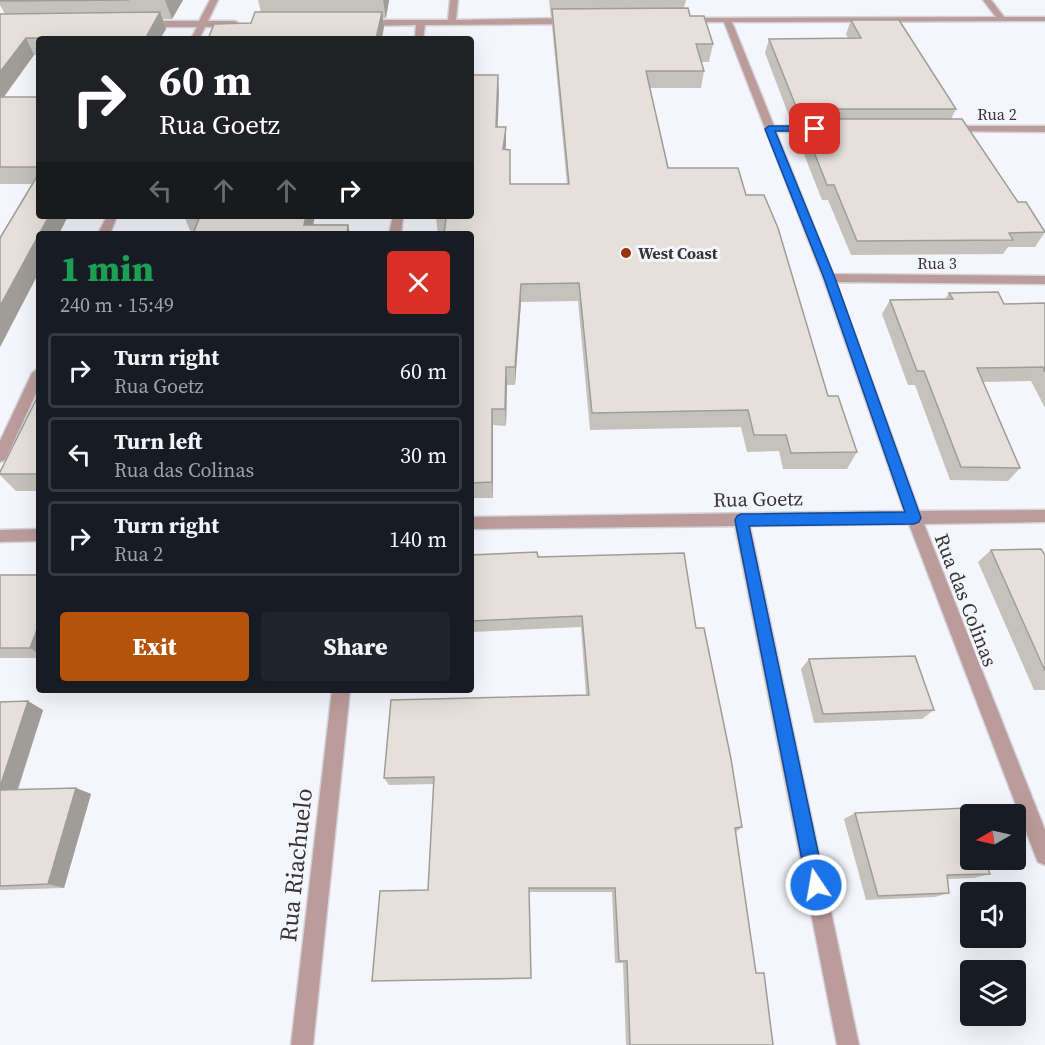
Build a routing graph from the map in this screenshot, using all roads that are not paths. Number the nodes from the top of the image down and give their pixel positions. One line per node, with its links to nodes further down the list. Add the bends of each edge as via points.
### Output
1 (214, 0): 13 (street)
2 (454, 0): 10 (street)
3 (987, 0): 4 (street)
4 (1002, 19): 5 (street); 6 (street)
5 (1045, 19)
6 (727, 20): 8 (street); 17 (street, Rua das Colinas)
7 (584, 21): 10 (street)
8 (679, 21)
9 (421, 22): 10 (street); 11 (street); 16 (street)
10 (452, 22)
11 (352, 23)
12 (131, 24): 13 (street)
13 (202, 24): 14 (street); 15 (street)
14 (248, 24)
15 (196, 36)
16 (419, 36)
17 (769, 129): 18 (street); 21 (street, Rua das Colinas)
18 (829, 129)
19 (937, 129): 20 (street, Rua 2)
20 (1045, 129)
21 (829, 278): 22 (street, Rua 3); 26 (street, Rua das Colinas)
22 (1045, 280)
23 (36, 379): 24 (street)
24 (0, 456)
25 (1045, 516): 26 (street, Rua Goetz)
26 (914, 518): 27 (street, Rua Goetz); 32 (street, Rua das Colinas)
27 (741, 520): 28 (street, Rua Goetz); 34 (street)
28 (474, 522)
29 (36, 535): 30 (street)
30 (0, 536)
31 (341, 693): 33 (street, Rua Riachuelo)
32 (1045, 855)
33 (302, 1045)
34 (848, 1045)

